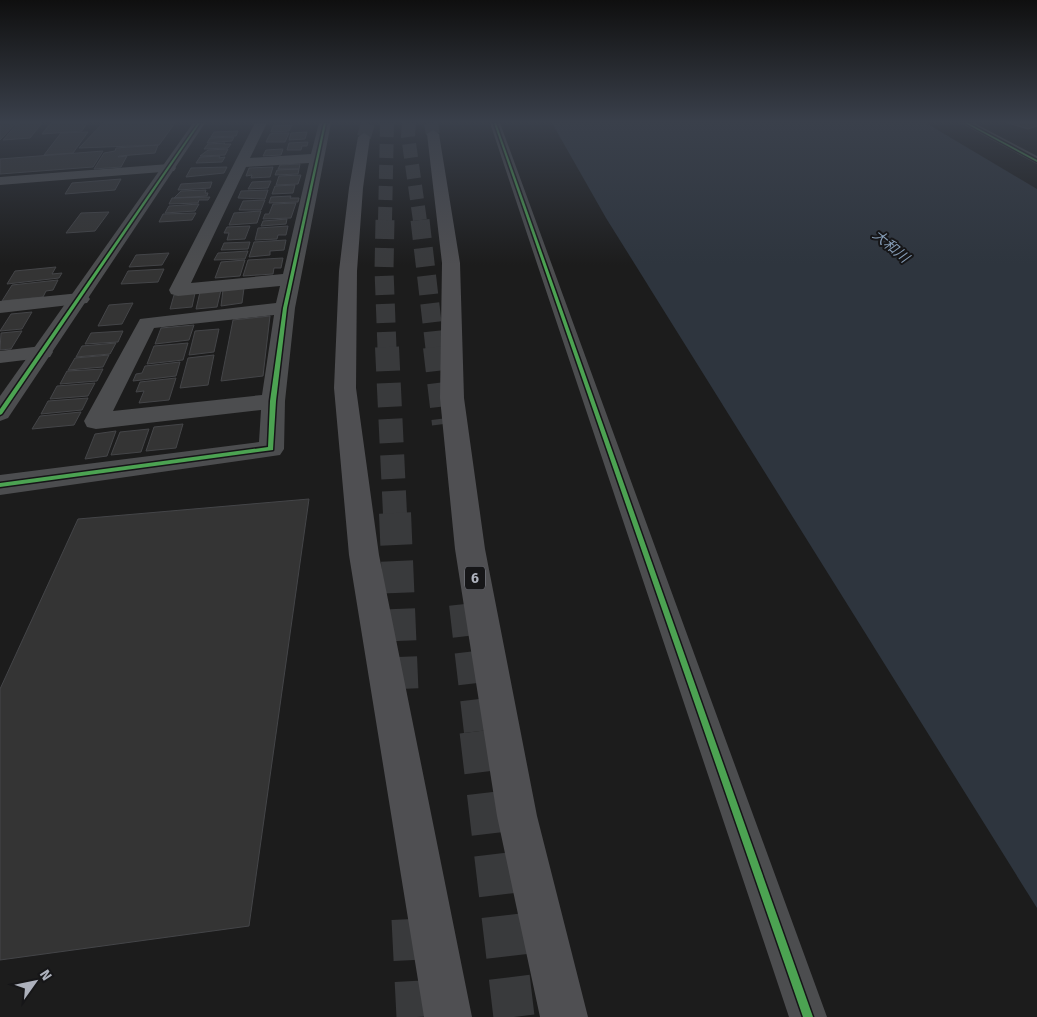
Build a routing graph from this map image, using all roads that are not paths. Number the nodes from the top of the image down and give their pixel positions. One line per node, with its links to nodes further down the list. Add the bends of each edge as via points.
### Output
1 (136, 170): 8 (street)
2 (166, 170): 10 (street)
3 (237, 170): 9 (street, via 178,290)
4 (314, 170): 9 (street)
5 (359, 170): 18 (highway, via 348,271 345,388 364,555)
6 (438, 170): 19 (highway, 6, via 452,262 452,398 470,549 517,816)
7 (512, 170): 20 (street)
8 (0, 181)
9 (292, 279): 12 (street)
10 (80, 300): 11 (street); 13 (street)
11 (0, 307)
12 (285, 308): 15 (street); 15 (street, via 147,323 96,421)
13 (42, 352): 14 (street); 16 (street)
14 (0, 357)
15 (273, 401): 17 (street, via 271,449)
16 (0, 413)
17 (0, 485)
18 (448, 1017)
19 (564, 1017)
20 (808, 1017)

